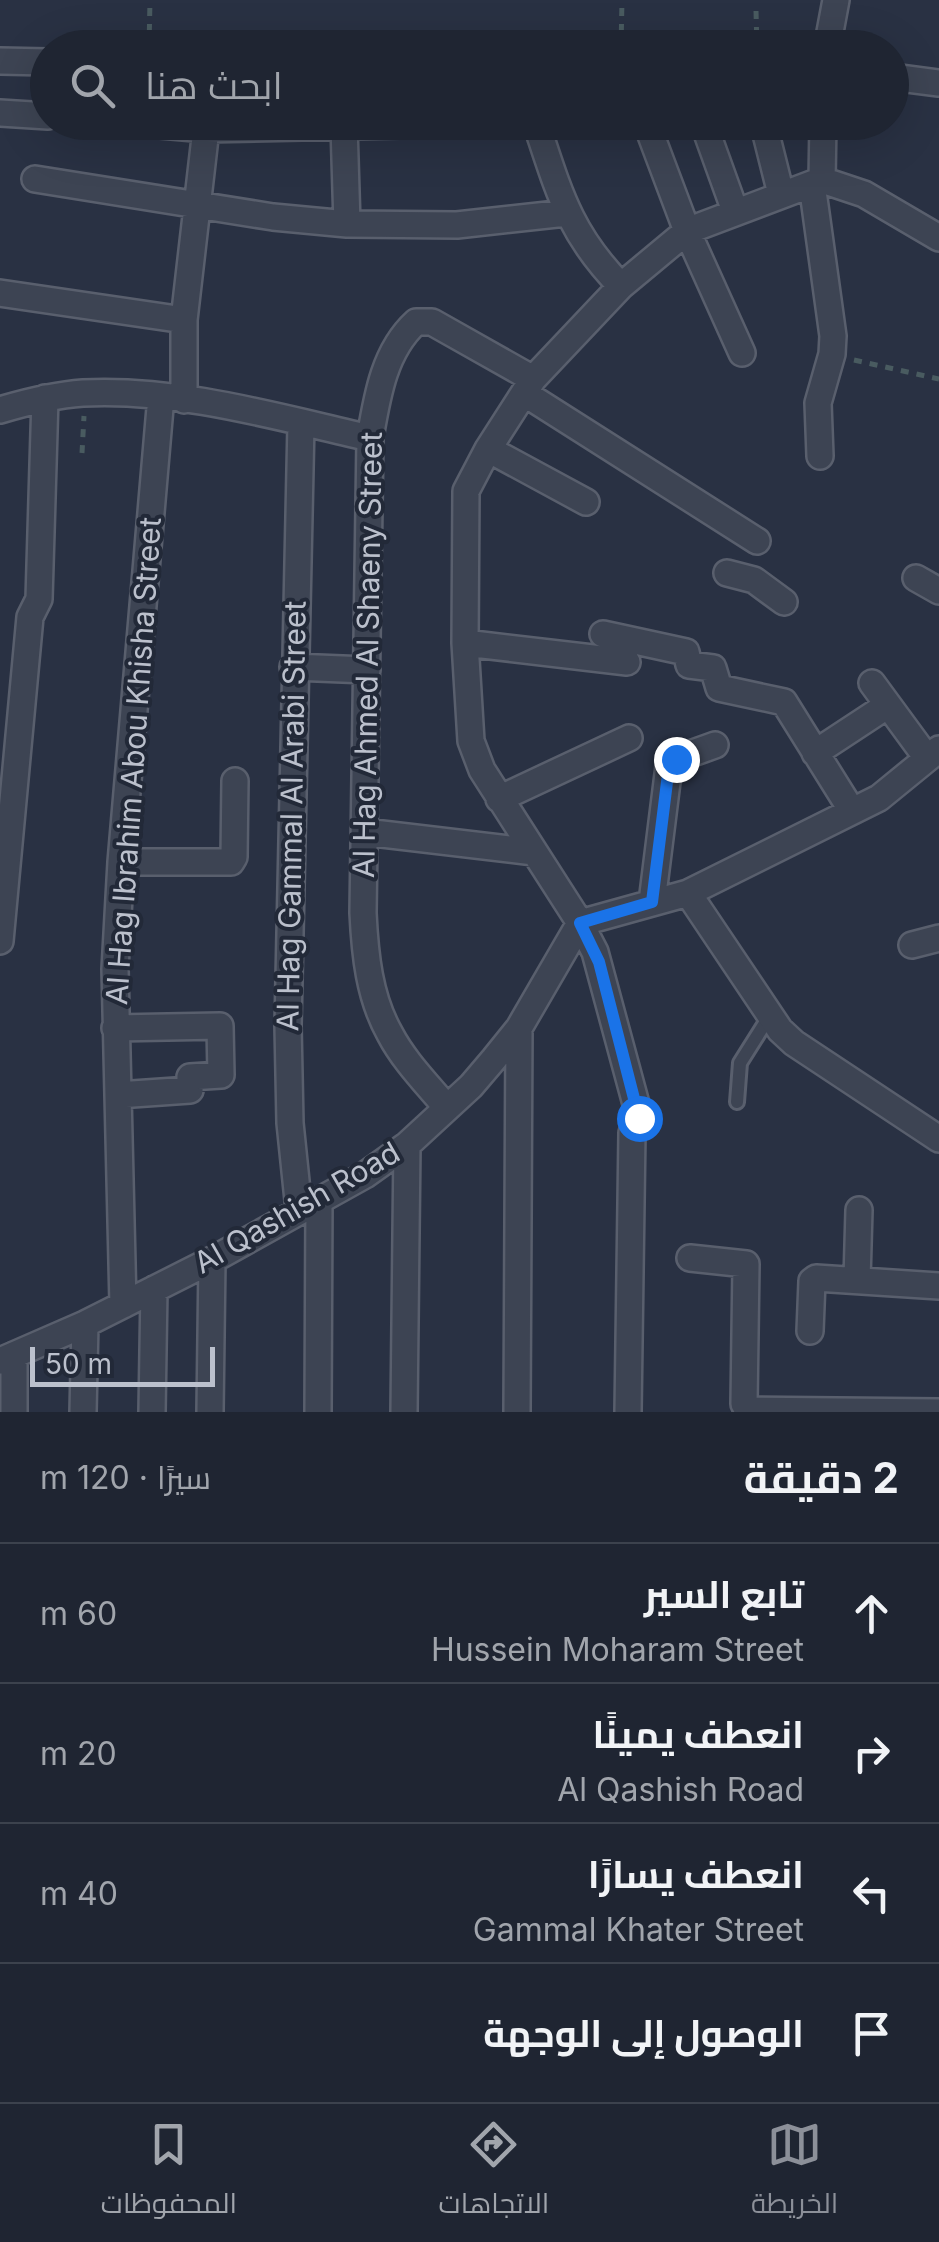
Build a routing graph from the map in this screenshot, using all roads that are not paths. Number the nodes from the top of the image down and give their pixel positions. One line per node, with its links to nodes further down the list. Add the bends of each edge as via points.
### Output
1 (836, 0): 2 (street)
2 (830, 30)
3 (0, 62): 4 (street)
4 (30, 62)
5 (909, 80): 6 (street)
6 (939, 83)
7 (0, 113): 8 (street)
8 (30, 115)
9 (205, 140): 19 (street, Al Hag Ibrahim Abou Khisha Street)
10 (344, 140): 22 (street)
11 (543, 140): 21 (street)
12 (653, 140): 23 (street)
13 (710, 140): 20 (street)
14 (768, 140): 18 (street)
15 (820, 140): 17 (street)
16 (35, 180): 19 (street)
17 (817, 182): 18 (street); 24 (street, via 864,194); 36 (street, via 833,336 818,404)
18 (781, 194): 20 (street)
19 (200, 203): 22 (street); 27 (street, Al Hag Ibrahim Abou Khisha Street)
20 (735, 211): 23 (street)
21 (566, 212): 22 (street, via 457,225); 25 (street, via 596,261)
22 (347, 224)
23 (687, 231): 25 (street); 28 (street)
24 (939, 238)
25 (622, 286): 29 (street)
26 (0, 293): 27 (street)
27 (184, 320): 31 (street, Al Hag Ibrahim Abou Khisha Street)
28 (742, 353)
29 (528, 386): 34 (street, Al Hag Ahmed Al Shaeny Street, via 432,322 416,322 386,368); 35 (street); 38 (street, via 760,535 736,575)
30 (45, 398): 31 (street); 32 (street); 60 (street, via 40,599 30,617)
31 (173, 398): 33 (street); 55 (street, Al Hag Ibrahim Abou Khisha Street)
32 (0, 410)
33 (301, 422): 34 (street); 42 (street, Al Hag Gammal Al Arabi Street)
34 (370, 438): 43 (street, Al Hag Ahmed Al Shaeny Street)
35 (488, 449): 37 (street); 40 (street, via 463,502)
36 (820, 456)
37 (586, 502)
38 (784, 602)
39 (603, 634): 48 (street, via 686,652 689,665 714,668 718,688 784,702)
40 (465, 643): 41 (street); 51 (street, via 471,742)
41 (627, 662)
42 (293, 667): 43 (street); 70 (street, Al Hag Gammal Al Arabi Street, via 290,1123)
43 (367, 670): 53 (street, Al Hag Ahmed Al Shaeny Street)
44 (872, 682): 45 (street)
45 (888, 705): 48 (street); 49 (street)
46 (629, 738): 51 (street)
47 (715, 745): 57 (street, via 669,766)
48 (815, 753): 52 (street)
49 (933, 754): 52 (street, via 888,792)
50 (235, 782): 55 (street, via 232,862)
51 (500, 799): 54 (street)
52 (852, 811): 56 (street)
53 (365, 832): 54 (street); 67 (street, Al Hag Ahmed Al Shaeny Street, via 365,955 374,996 390,1035)
54 (534, 852): 58 (street)
55 (122, 862): 63 (street, Al Hag Ibrahim Abou Khisha Street)
56 (688, 893): 57 (street); 62 (street)
57 (652, 902): 58 (street)
58 (580, 923): 64 (street, Al Qashish Road); 88 (street, via 599,962 639,1117 632,1133)
59 (939, 938): 61 (street)
60 (0, 941)
61 (912, 944)
62 (769, 1017): 66 (lane, via 741,1060); 68 (street, via 794,1043)
63 (116, 1028): 65 (street, Al Hag Ibrahim Abou Khisha Street); 65 (street, via 220,1026 221,1075 190,1078 190,1090)
64 (519, 1028): 67 (street, Al Qashish Road); 87 (street)
65 (118, 1094): 77 (street, Al Hag Ibrahim Abou Khisha Street)
66 (737, 1102)
67 (447, 1108): 69 (street, Al Qashish Road)
68 (939, 1138)
69 (407, 1145): 70 (street, Al Qashish Road); 86 (street)
70 (309, 1205): 73 (street, Al Qashish Road); 85 (street, Al Hag Gammal Al Arabi Street)
71 (859, 1210): 74 (street)
72 (690, 1258): 89 (street, via 746,1264 749,1410)
73 (212, 1260): 76 (street, Al Qashish Road); 84 (street)
74 (857, 1280): 75 (street); 79 (street, via 813,1280)
75 (939, 1286)
76 (154, 1289): 77 (street, Al Qashish Road); 83 (street)
77 (123, 1306): 78 (street, Al Qashish Road)
78 (84, 1324): 80 (street, Al Qashish Road); 82 (street)
79 (810, 1331)
80 (7, 1358): 81 (street)
81 (14, 1412)
82 (83, 1412)
83 (152, 1412)
84 (210, 1412)
85 (318, 1412)
86 (404, 1412)
87 (517, 1412)
88 (628, 1412)
89 (939, 1412)

